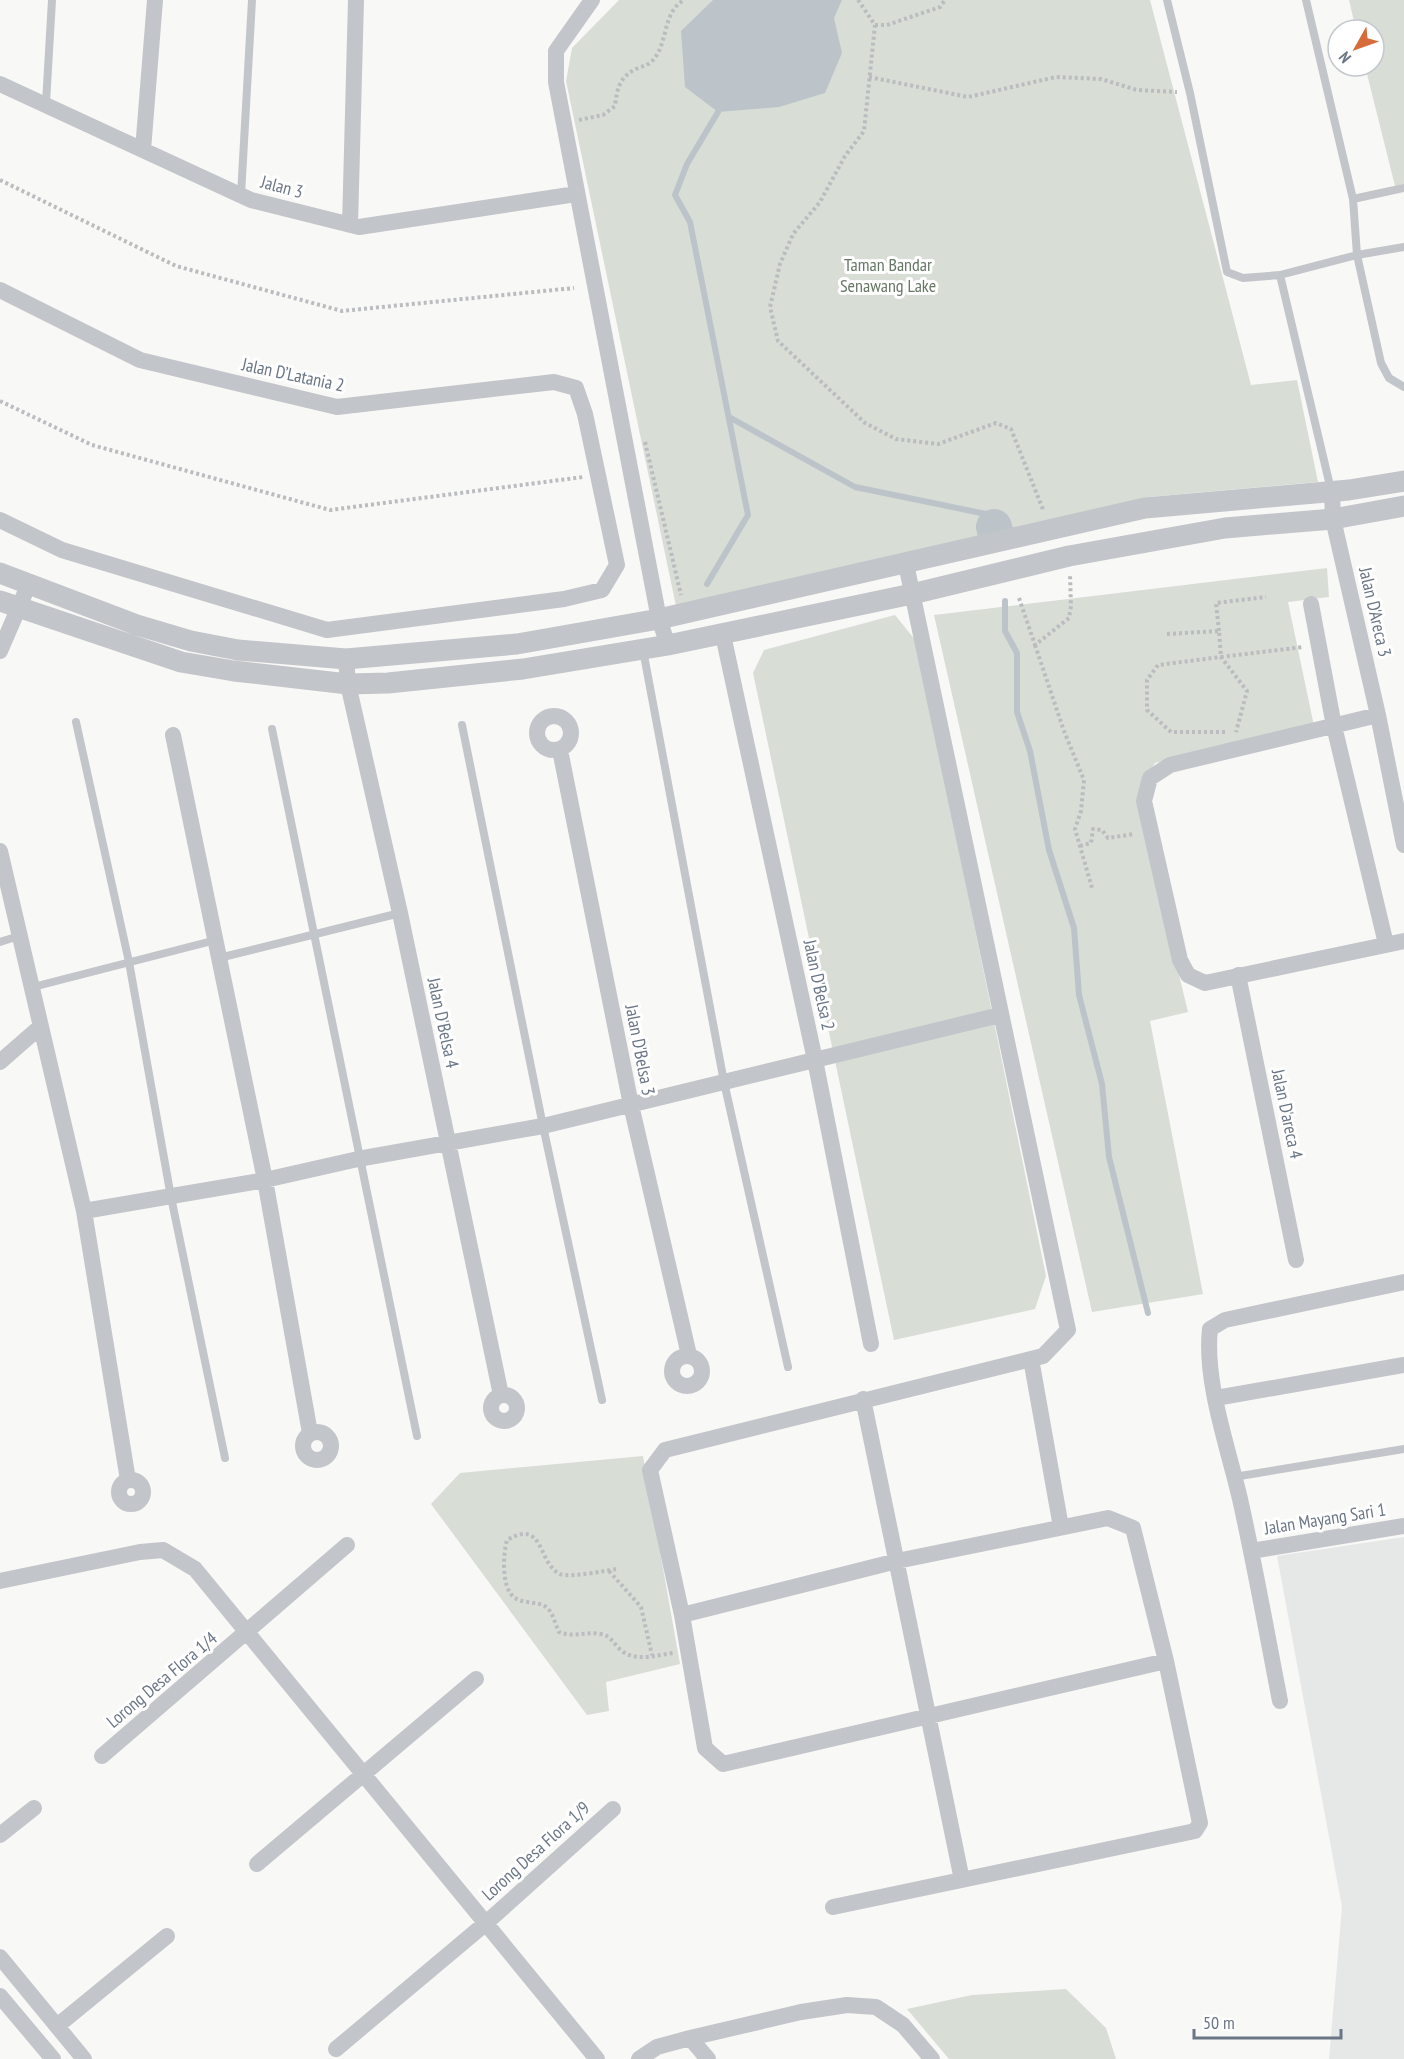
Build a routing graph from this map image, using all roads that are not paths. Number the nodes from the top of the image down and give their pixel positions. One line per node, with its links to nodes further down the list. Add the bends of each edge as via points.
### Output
1 (52, 0): 9 (lane)
2 (155, 0): 10 (street)
3 (252, 0): 13 (lane)
4 (356, 0): 15 (street)
5 (592, 0): 12 (street, via 556,51 556,82)
6 (1168, 0): 18 (lane, via 1227,272 1251,278)
7 (1306, 0): 14 (lane)
8 (0, 84): 9 (street, Jalan 3)
9 (46, 103): 10 (street, Jalan 3)
10 (143, 150): 13 (street, Jalan 3)
11 (1404, 188): 14 (lane)
12 (576, 194): 15 (street, Jalan 3, via 359,227); 32 (street)
13 (241, 195): 15 (street, Jalan 3)
14 (1353, 199): 17 (lane)
15 (350, 225)
16 (1404, 247): 17 (lane)
17 (1357, 255): 18 (lane); 20 (lane, via 1381,363 1389,378)
18 (1280, 275): 22 (lane)
19 (0, 290): 25 (street, Jalan D’Latania 2, via 140,360 337,407 554,382 576,388 617,565 602,590 564,599 327,630 62,550)
20 (1404, 387)
21 (1404, 481): 22 (street)
22 (1332, 492): 24 (street, Jalan D'Areca 3); 26 (street, via 1145,508)
23 (1404, 506): 24 (street)
24 (1333, 519): 29 (street, via 1225,528 1069,556); 39 (street, Jalan D'Areca 3)
25 (0, 520)
26 (906, 564): 29 (street); 32 (street)
27 (0, 573): 28 (street)
28 (28, 586): 31 (street); 37 (street, via 137,626 191,641 238,650)
29 (912, 594): 33 (street); 59 (street)
30 (1311, 604): 42 (street)
31 (9, 605): 36 (street); 38 (street, via 182,662)
32 (659, 619): 34 (street); 37 (street, via 517,644)
33 (723, 635): 34 (street); 61 (street, Jalan D'Belsa 2)
34 (668, 645): 35 (street)
35 (642, 648): 38 (street, via 523,669); 63 (lane)
36 (0, 651)
37 (346, 659): 38 (street, Jalan D'Belsa 4)
38 (348, 684): 48 (street, Jalan D'Belsa 4)
39 (1378, 716): 42 (street); 46 (street, Jalan D'Areca 3)
40 (76, 722): 56 (lane)
41 (462, 725): 65 (lane)
42 (1334, 726): 54 (street); 57 (street, via 1238,740 1170,765 1150,778 1144,801 1180,960 1188,975 1205,983)
43 (272, 729): 49 (lane)
44 (173, 735): 51 (street)
45 (560, 750): 64 (street, Jalan D'Belsa 3)
46 (1404, 845)
47 (0, 856): 50 (street)
48 (400, 913): 49 (lane); 66 (street, Jalan D'Belsa 4)
49 (314, 934): 55 (lane); 67 (lane)
50 (19, 936): 53 (lane); 58 (street)
51 (216, 940): 55 (street); 56 (lane)
52 (1404, 941): 54 (street)
53 (0, 942)
54 (1386, 944): 57 (street)
55 (219, 958): 68 (street)
56 (129, 962): 58 (lane); 69 (lane)
57 (1238, 975): 71 (street, Jalan D'areca 4)
58 (33, 987): 60 (street)
59 (1000, 1015): 61 (street); 75 (street, via 1068,1330 1043,1356)
60 (40, 1028): 62 (street); 70 (street)
61 (815, 1060): 63 (street); 73 (street, Jalan D'Belsa 2)
62 (0, 1062)
63 (724, 1082): 64 (street); 77 (lane)
64 (631, 1105): 65 (street); 74 (street, Jalan D'Belsa 3)
65 (543, 1126): 66 (street); 81 (lane)
66 (448, 1142): 67 (street); 78 (street, Jalan D'Belsa 4)
67 (358, 1159): 68 (street); 83 (lane)
68 (265, 1180): 69 (street); 82 (street)
69 (171, 1197): 70 (street); 85 (lane)
70 (84, 1211): 87 (street)
71 (1296, 1260)
72 (1404, 1282): 79 (street, via 1224,1320 1210,1329 1208,1349)
73 (871, 1344)
74 (689, 1355)
75 (1031, 1359): 80 (street); 89 (street)
76 (1404, 1365): 79 (street)
77 (788, 1367)
78 (501, 1395)
79 (1216, 1398): 86 (street)
80 (863, 1399): 92 (street); 94 (street, via 665,1450 650,1470)
81 (602, 1400)
82 (310, 1433)
83 (417, 1436)
84 (1404, 1449): 86 (lane)
85 (225, 1458)
86 (1234, 1477): 91 (street)
87 (128, 1480)
88 (1404, 1526): 91 (street, Jalan Mayang Sari 1)
89 (1061, 1527): 92 (street); 96 (street, via 1108,1518 1133,1528)
90 (347, 1545): 95 (street, Lorong Desa Flora 1/4)
91 (1251, 1551): 98 (street)
92 (897, 1561): 94 (street); 99 (street)
93 (0, 1581): 95 (street, via 163,1550 195,1569)
94 (682, 1615): 99 (street, via 705,1748 723,1764)
95 (247, 1632): 100 (street, Lorong Desa Flora 1/4); 101 (street)
96 (1166, 1661): 99 (street); 106 (street, via 1200,1823 1195,1831)
97 (476, 1679): 101 (street)
98 (1280, 1701)
99 (930, 1717): 106 (street)
100 (102, 1756)
101 (363, 1773): 105 (street); 108 (street)
102 (34, 1808): 104 (street)
103 (613, 1809): 108 (street, Lorong Desa Flora 1/9)
104 (0, 1835)
105 (257, 1864)
106 (962, 1880): 107 (street)
107 (833, 1906)
108 (486, 1923): 114 (street, Lorong Desa Flora 1/9); 117 (street)
109 (167, 1936): 112 (street)
110 (0, 1957): 112 (street)
111 (0, 1996): 115 (street)
112 (57, 2026): 116 (street)
113 (690, 2038): 118 (street, via 657,2047); 119 (street); 120 (street, via 801,2012 847,2005 876,2007 903,2025)
114 (336, 2049)
115 (53, 2059)
116 (84, 2059)
117 (597, 2059)
118 (639, 2059)
119 (708, 2059)
120 (932, 2059)

